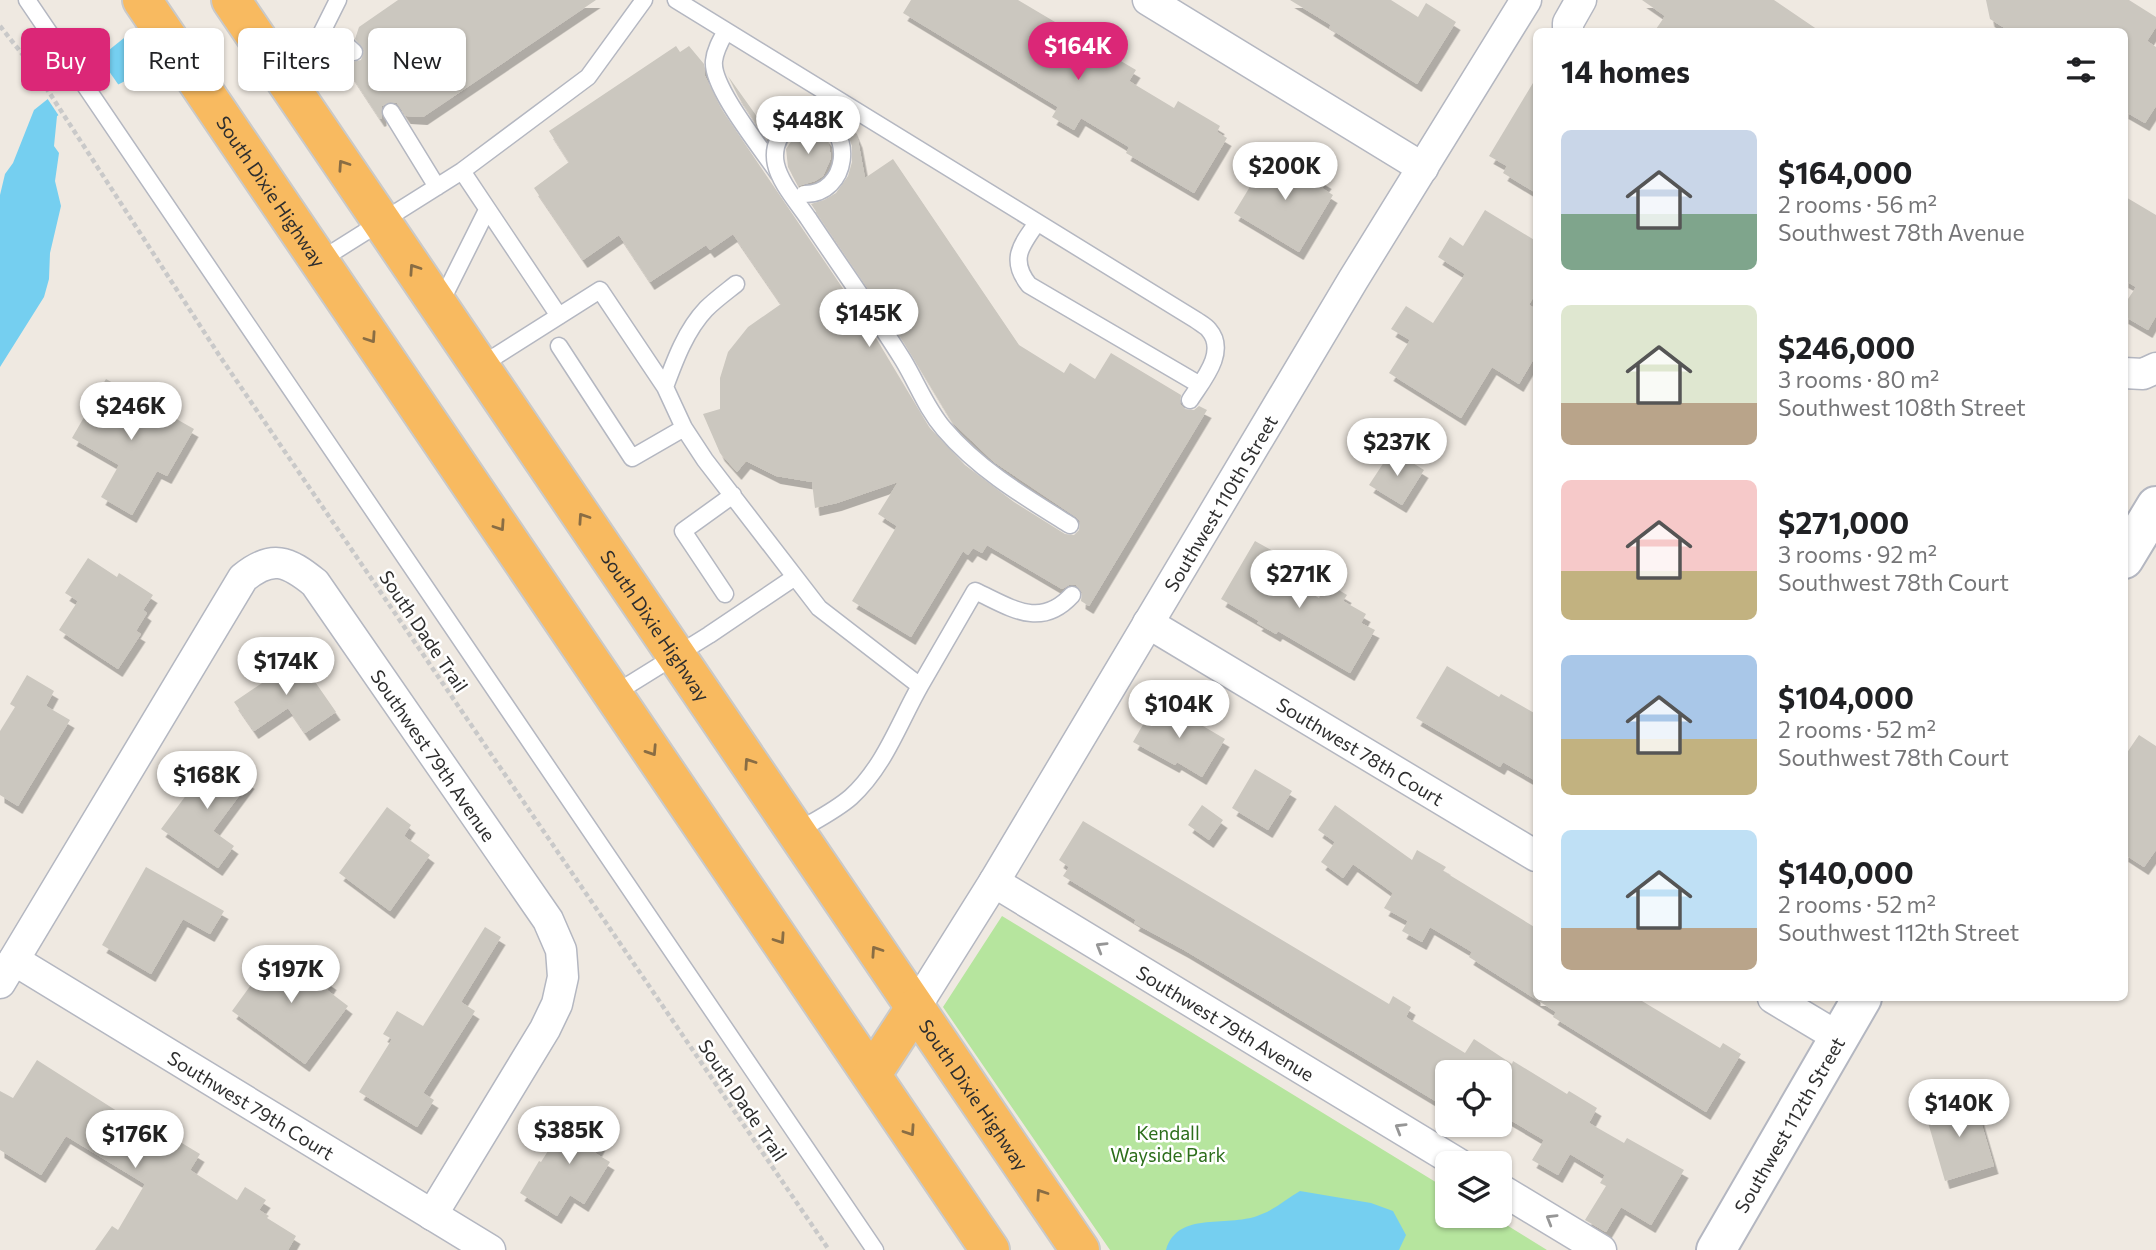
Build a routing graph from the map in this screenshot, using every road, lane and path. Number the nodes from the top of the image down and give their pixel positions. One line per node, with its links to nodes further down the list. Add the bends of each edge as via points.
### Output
1 (27, 0): 60 (lane)
2 (142, 0): 23 (highway, South Dixie Highway)
3 (231, 0): 11 (highway, South Dixie Highway)
4 (338, 0): 12 (lane)
5 (644, 0): 18 (lane, via 588,77)
6 (676, 0): 14 (lane)
7 (1148, 0): 17 (street)
8 (1526, 0): 17 (street, Southwest 110th Street)
9 (1581, 0): 13 (street)
10 (0, 26): 59 (path, South Dade Trail, via 34,69 219,355)
11 (250, 28)
12 (324, 28)
13 (1568, 28)
14 (726, 31): 22 (lane); 37 (lane, bridge, via 713,62 715,75 723,92 780,176 793,189 817,195 836,178 842,150 835,132 816,118 793,120 777,138 774,154 779,177 904,362 928,407 968,454 1000,481)
15 (294, 91): 21 (highway, South Dixie Highway, one-way to 15)
16 (391, 112): 19 (lane)
17 (1423, 168): 42 (street, Southwest 110th Street)
18 (462, 170): 19 (lane); 20 (lane)
19 (437, 187): 21 (lane)
20 (487, 210): 25 (lane); 26 (lane)
21 (382, 222): 23 (lane); 25 (highway, South Dixie Highway, one-way to 21)
22 (1037, 223): 31 (lane, via 1210,331 1217,346); 31 (lane, via 1022,243 1017,261 1029,285)
23 (319, 261): 45 (highway, South Dixie Highway, one-way to 45)
24 (736, 284): 32 (lane, via 706,309 693,327)
25 (439, 307): 28 (highway, South Dixie Highway)
26 (559, 316): 28 (lane); 32 (lane, via 600,290)
27 (559, 346): 34 (lane, via 632,458)
28 (480, 366): 43 (highway, South Dixie Highway, one-way to 28)
29 (2156, 368): 30 (street, via 2143,374)
30 (2128, 373)
31 (1199, 385): 33 (lane)
32 (665, 387): 34 (lane)
33 (1190, 400)
34 (684, 428): 35 (lane)
35 (733, 495): 39 (lane); 40 (lane, via 683,531)
36 (2156, 506): 38 (main road)
37 (1070, 525)
38 (2128, 552)
39 (795, 577): 43 (lane); 44 (lane, via 837,624)
40 (724, 594)
41 (1072, 595): 44 (lane, via 1062,606 1034,615 975,591)
42 (1148, 623): 47 (street, Southwest 78th Court); 48 (street, Southwest 110th Street)
43 (676, 656): 45 (lane); 46 (highway, South Dixie Highway, one-way to 43)
44 (920, 686): 46 (lane, via 890,743 859,788)
45 (614, 694): 54 (highway, South Dixie Highway, one-way to 54)
46 (795, 832): 52 (highway, South Dixie Highway, one-way to 46)
47 (1533, 854)
48 (994, 882): 52 (street, Southwest 110th Street); 55 (street, Southwest 79th Avenue, one-way to 48)
49 (7, 972): 57 (street, Southwest 79th Court); 57 (street, Southwest 79th Avenue, via 230,597 258,566 286,564 300,572 315,583 548,920 561,950 563,977 557,1004)
50 (1778, 1001): 53 (street)
51 (1860, 1001): 53 (main road, Southwest 112th Street)
52 (915, 1008): 54 (highway); 62 (highway, South Dixie Highway, one-way to 52)
53 (1838, 1037): 64 (main road, Southwest 112th Street)
54 (872, 1074): 61 (highway, South Dixie Highway, one-way to 61)
55 (1438, 1151)
56 (1512, 1195): 63 (street, one-way to 56)
57 (432, 1215): 58 (street, Southwest 79th Court)
58 (490, 1250)
59 (829, 1250)
60 (875, 1250)
61 (990, 1250)
62 (1080, 1250)
63 (1601, 1250)
64 (1716, 1250)

